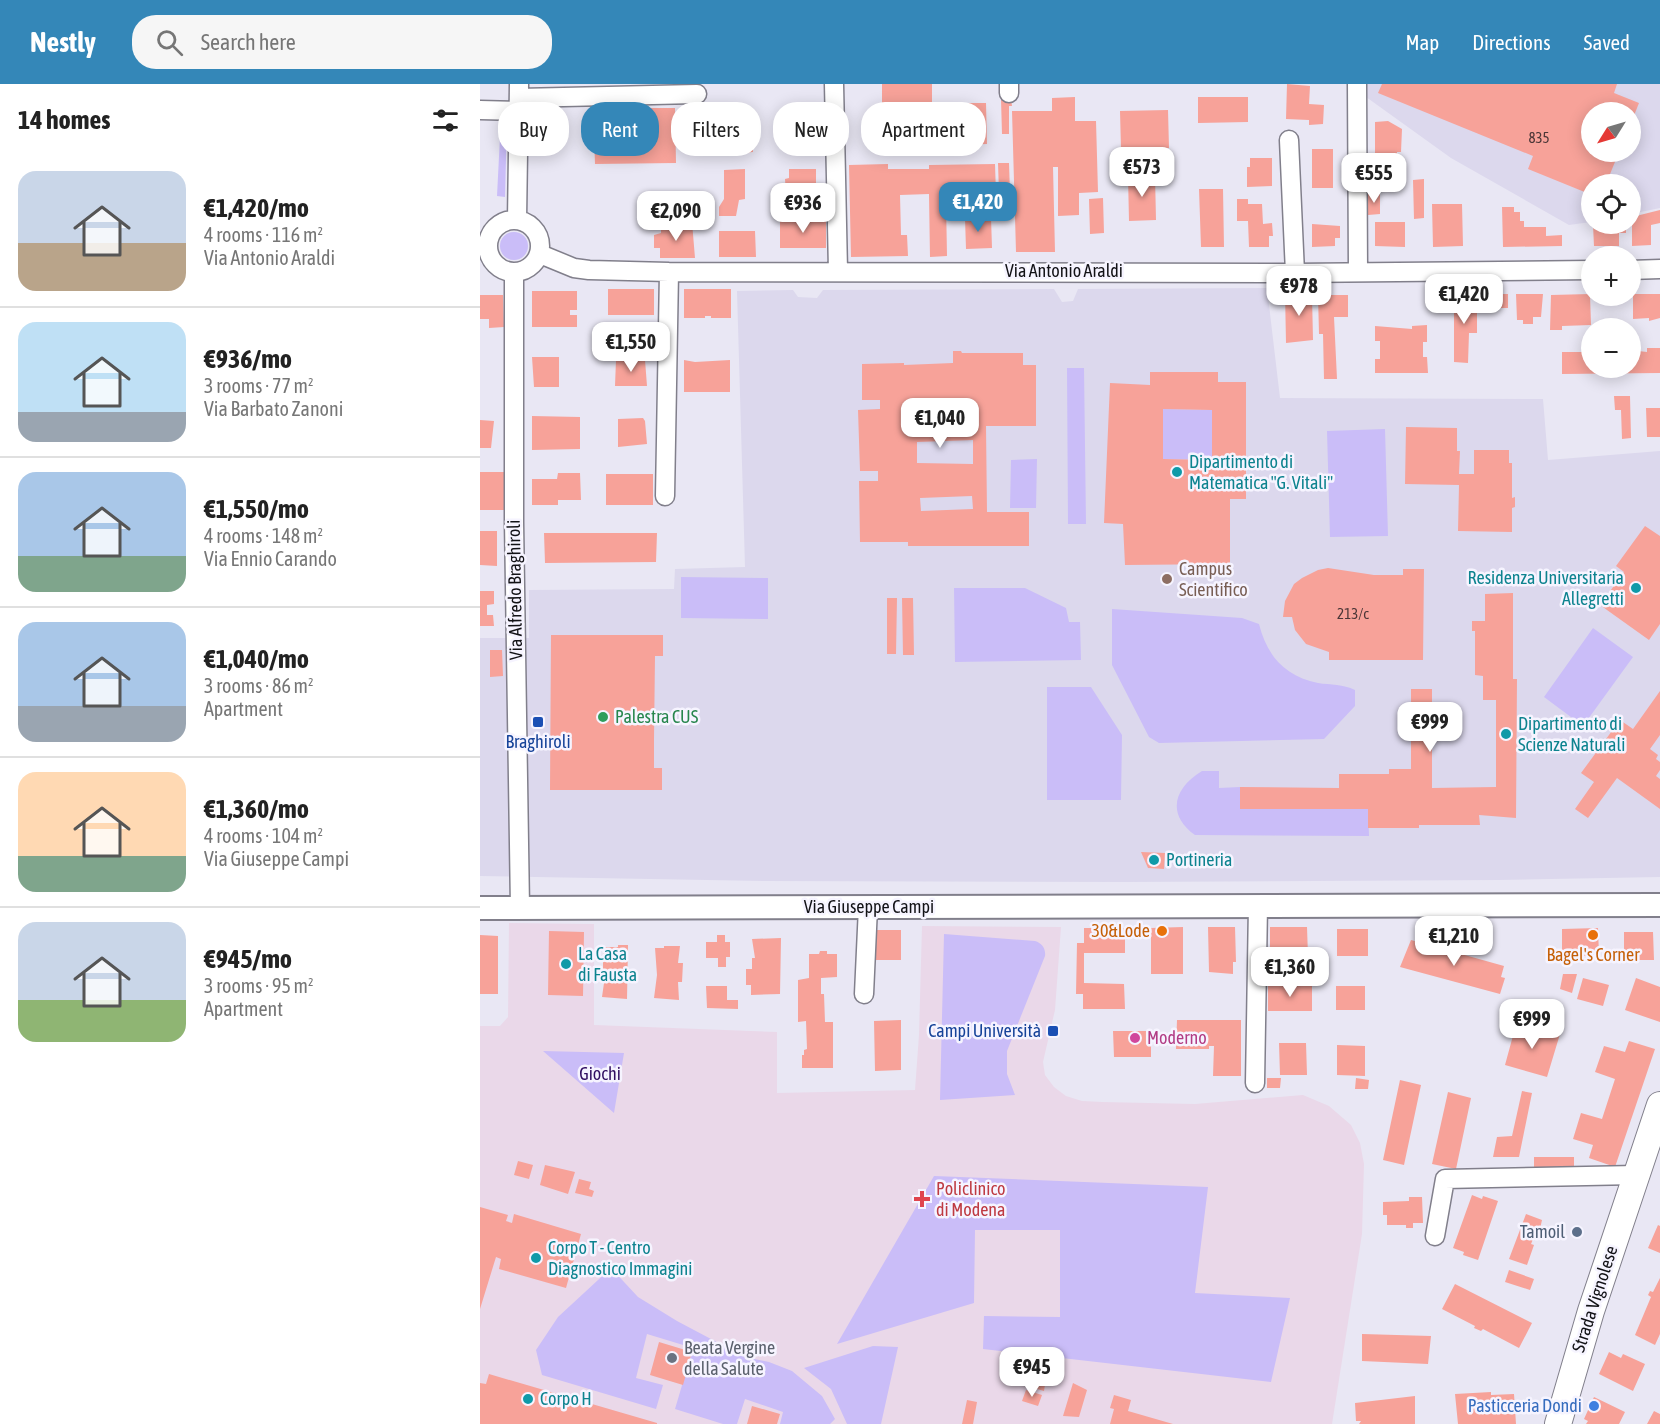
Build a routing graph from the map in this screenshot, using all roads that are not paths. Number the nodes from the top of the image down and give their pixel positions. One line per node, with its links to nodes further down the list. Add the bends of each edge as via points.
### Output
1 (834, 84): 13 (street)
2 (1357, 84): 15 (street)
3 (697, 94): 4 (street)
4 (519, 98): 5 (street); 7 (street)
5 (480, 110)
6 (1289, 140): 17 (street)
7 (517, 220): 8 (street, via 537,232); 9 (street, via 495,228)
8 (540, 254): 14 (street, Via Antonio Araldi, via 589,270); 16 (street, via 533,266)
9 (485, 259): 16 (street)
10 (1660, 269): 12 (street)
11 (1581, 270): 15 (street, Via Antonio Araldi)
12 (1641, 270)
13 (838, 271): 14 (street, Via Antonio Araldi); 17 (street, Via Antonio Araldi)
14 (669, 272): 18 (street)
15 (1358, 272): 17 (street, Via Antonio Araldi)
16 (514, 273): 23 (street, Via Alfredo Braghiroli)
17 (1295, 273)
18 (665, 496)
19 (1660, 904): 20 (street, Via Giuseppe Campi)
20 (1258, 905): 21 (street, Via Giuseppe Campi); 25 (street)
21 (868, 907): 23 (street, Via Giuseppe Campi); 24 (street)
22 (480, 908): 23 (street, Via Giuseppe Campi)
23 (520, 908)
24 (864, 994)
25 (1255, 1083)
26 (1660, 1105): 27 (main road, Strada Vignolese)
27 (1636, 1175): 28 (street, via 1445,1179); 29 (main road, Strada Vignolese)
28 (1435, 1236)
29 (1558, 1424)

